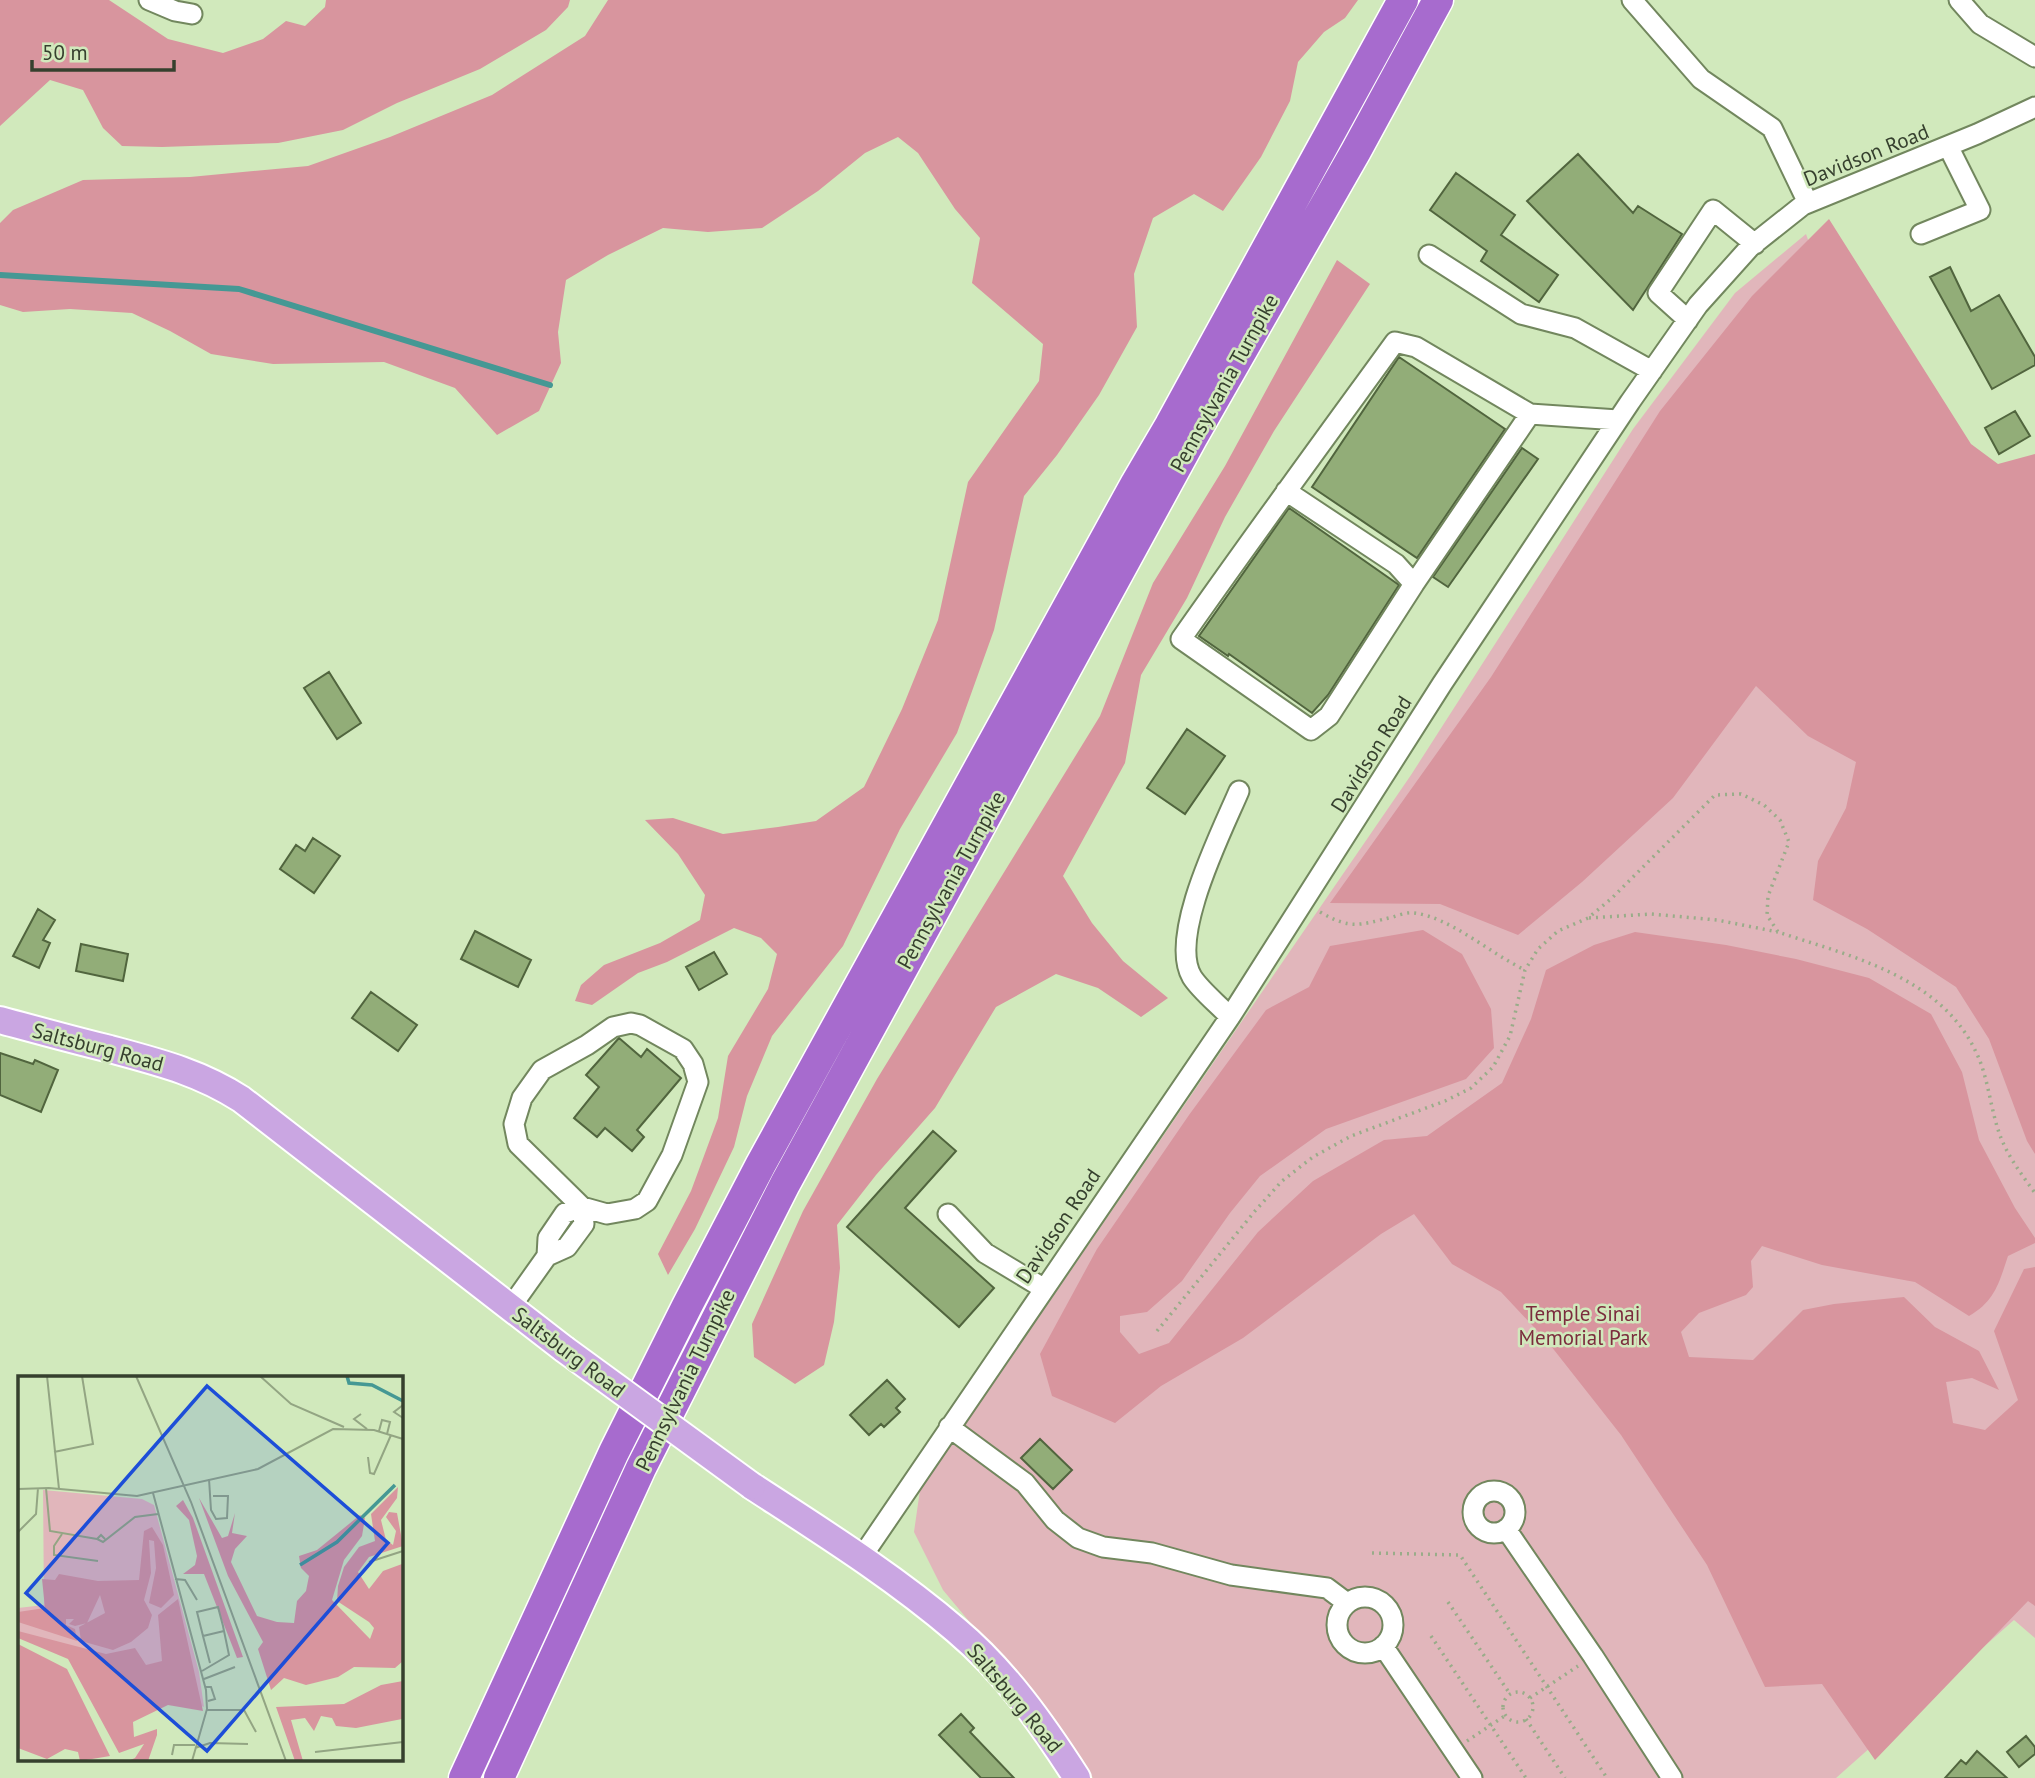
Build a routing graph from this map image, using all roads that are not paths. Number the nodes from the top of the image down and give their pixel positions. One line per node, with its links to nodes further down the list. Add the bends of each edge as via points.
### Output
1 (149, 0): 6 (street)
2 (1403, 0): 32 (highway, Pennsylvania Turnpike, via 761,1164 614,1452)
3 (1438, 0): 33 (highway, Pennsylvania Turnpike, via 1192,438 779,1196 640,1468)
4 (1632, 0): 10 (street, via 1701,79 1772,128)
5 (1959, 0): 7 (street, via 1980,24)
6 (192, 14)
7 (2035, 57)
8 (2035, 107): 9 (street, Davidson Road)
9 (1948, 146): 10 (street, Davidson Road); 11 (street, via 1980,210)
10 (1808, 203): 12 (street, Davidson Road)
11 (1921, 234)
12 (1755, 243): 14 (street, Davidson Road); 14 (street, via 1713,210 1658,293)
13 (1429, 255): 15 (street, via 1521,314 1575,328)
14 (1688, 320): 15 (street, Davidson Road)
15 (1652, 371): 17 (street, Davidson Road)
16 (1530, 414): 17 (street); 18 (street, via 1416,347 1395,342); 19 (street)
17 (1618, 420): 21 (street, Davidson Road, via 1442,684)
18 (1286, 492): 19 (street, via 1396,564); 19 (street, via 1181,639 1311,730 1329,716)
19 (1415, 584)
20 (1239, 791): 21 (street, via 1197,890 1185,956 1192,976)
21 (1230, 1017): 25 (street, Davidson Road)
22 (0, 1020): 26 (main road, Saltsburg Road, via 190,1071 215,1082)
23 (582, 1207): 23 (street, via 518,1144 514,1124 522,1098 542,1070 613,1027 640,1025 683,1049 698,1082 671,1155 647,1201 635,1209 607,1214); 26 (street, via 584,1224 567,1247 547,1256)
24 (948, 1214): 25 (street, via 985,1253)
25 (1043, 1289): 27 (street, Davidson Road)
26 (510, 1308): 29 (main road, Saltsburg Road, bridge, via 752,1486)
27 (948, 1427): 29 (street, Davidson Road); 30 (street, via 1025,1483 1055,1520 1078,1538 1231,1575 1328,1588)
28 (1506, 1530): 36 (street)
29 (862, 1558): 34 (main road, Saltsburg Road, via 957,1630 995,1668)
30 (1347, 1603): 31 (street, via 1368,1597 1387,1606 1393,1627); 31 (street, via 1337,1622 1344,1643 1363,1653)
31 (1383, 1646): 35 (street)
32 (464, 1778)
33 (499, 1778)
34 (1077, 1778)
35 (1472, 1778)
36 (1672, 1778)

